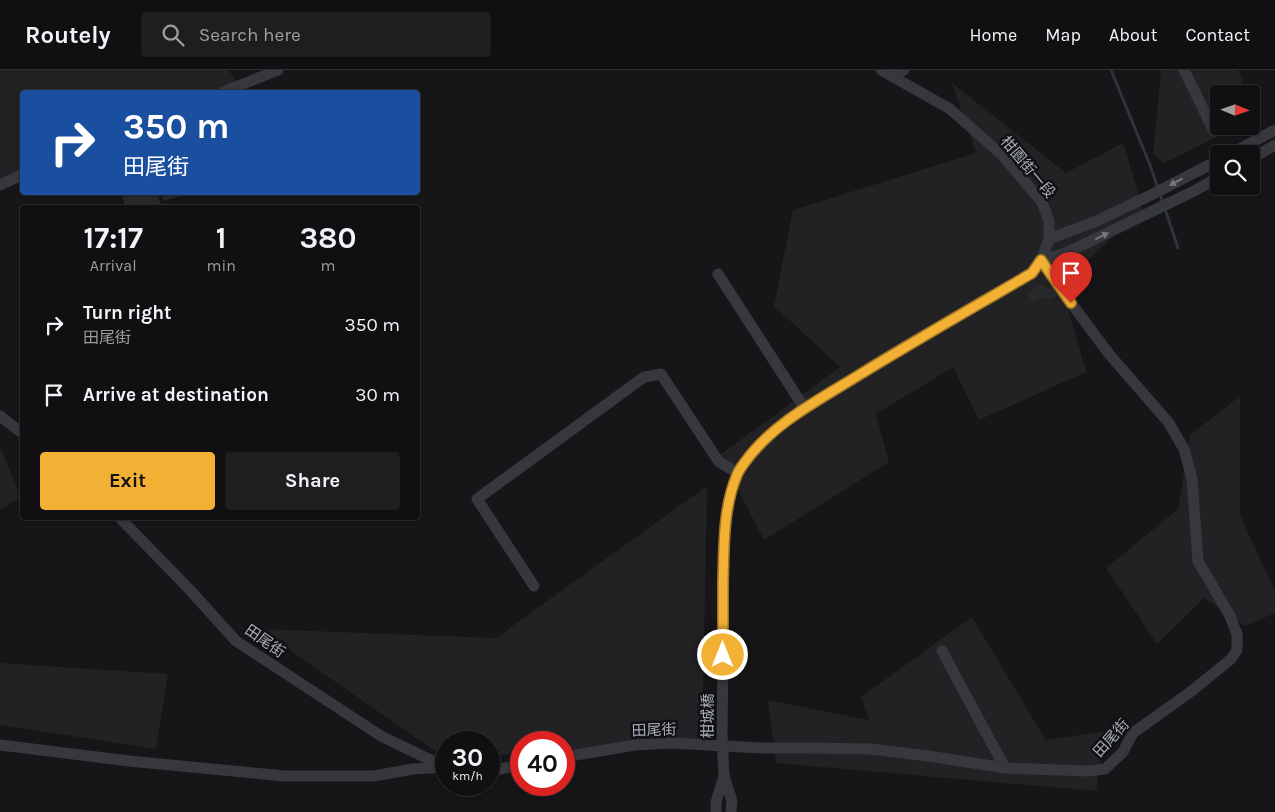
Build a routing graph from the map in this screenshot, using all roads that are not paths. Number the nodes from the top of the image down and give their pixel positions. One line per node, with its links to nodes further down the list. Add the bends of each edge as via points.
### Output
1 (278, 70): 5 (street)
2 (904, 70): 4 (street)
3 (1184, 70): 6 (street)
4 (886, 73): 15 (street, 柑園街一段, via 950,109 1002,155 1042,202 1049,221)
5 (228, 90)
6 (1210, 123)
7 (1275, 130): 8 (street)
8 (1247, 145)
9 (1275, 145): 10 (street)
10 (1260, 154)
11 (1210, 165): 15 (street, one-way to 15, via 1100,220)
12 (20, 177): 14 (street)
13 (1210, 182): 16 (street, one-way to 13, via 1068,252)
14 (0, 185)
15 (1049, 239): 16 (street, 柑園街一段)
16 (1041, 260): 18 (street, 柑園街一段, via 1032,273); 30 (street, 田尾街, via 1109,354 1168,423 1184,449 1192,479 1198,561 1230,616 1237,634 1237,650 1193,690 1133,733 1122,752 1105,769)
17 (718, 274): 18 (street)
18 (805, 409): 21 (street, 柑園街一段, via 769,436)
19 (0, 416): 20 (street)
20 (20, 432)
21 (738, 473): 23 (street, via 719,462 662,374 644,377 477,499); 25 (street, 柑園街一段, via 731,492 724,544)
22 (122, 520): 28 (street, 田尾街, via 236,641 381,736)
23 (534, 586)
24 (942, 651): 30 (street)
25 (723, 655): 31 (street, 柑城橋, bridge)
26 (0, 745): 29 (street, via 284,776 374,776)
27 (575, 755): 30 (street, 田尾街, via 635,744 671,743 871,749)
28 (435, 762)
29 (435, 768)
30 (1005, 768)
31 (724, 776): 32 (street, 柑城橋); 33 (street, 柑城橋)
32 (716, 812)
33 (732, 812)

